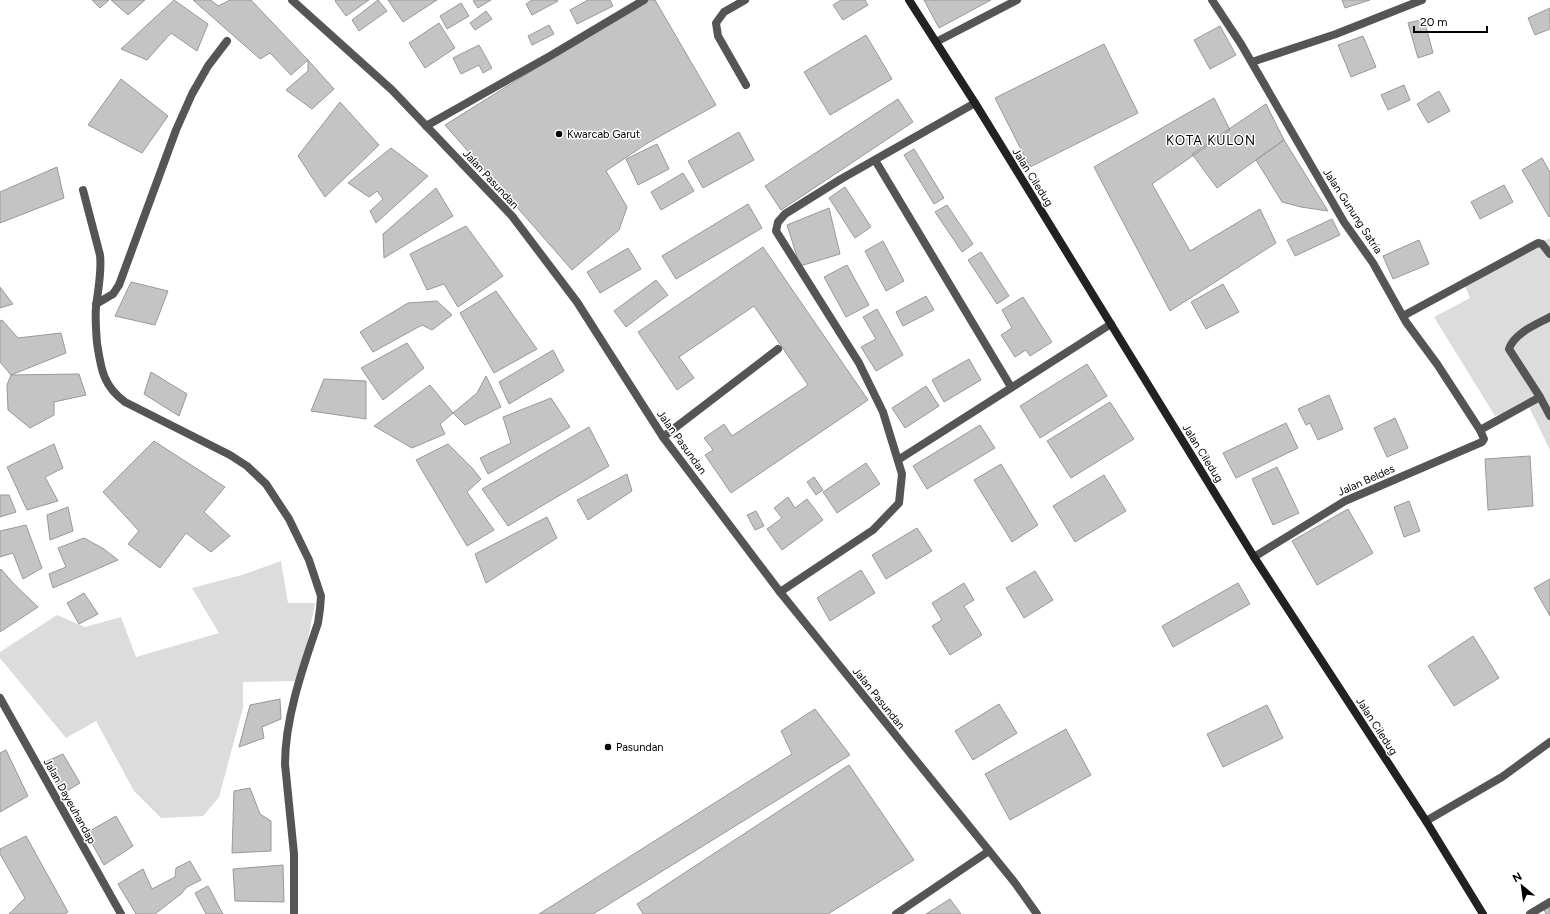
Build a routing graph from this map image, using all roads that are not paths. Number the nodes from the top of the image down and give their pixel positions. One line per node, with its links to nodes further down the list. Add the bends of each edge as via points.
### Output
1 (292, 0): 13 (street, Jalan Pasundan, via 392,90)
2 (644, 0): 13 (street)
3 (745, 0): 11 (street, via 724,12 716,23 718,36)
4 (909, 0): 9 (main road, Jalan Ciledug)
5 (1017, 0): 9 (street)
6 (1212, 0): 10 (street, Jalan Gunung Satria)
7 (1422, 0): 10 (street, via 1336,34)
8 (226, 41): 17 (street, via 196,87 176,130 119,285 113,294)
9 (936, 42): 12 (main road, Jalan Ciledug)
10 (1252, 62): 18 (street, Jalan Gunung Satria, via 1336,209 1373,263)
11 (746, 85)
12 (975, 103): 14 (street); 20 (main road, Jalan Ciledug)
13 (426, 126): 26 (street, Jalan Pasundan, via 517,222 577,302)
14 (875, 160): 22 (street); 27 (street, via 785,214 778,222 776,231 859,363 883,412)
15 (83, 190): 17 (street, via 100,260)
16 (1550, 254): 18 (street, via 1538,243)
17 (96, 304): 36 (street, via 95,329 100,365 104,378 116,396 247,466 266,484 289,519 316,580 320,596 318,623 288,726 285,751 294,854)
18 (1403, 316): 25 (street, Jalan Gunung Satria)
19 (1550, 317): 23 (street, via 1520,335 1511,343 1509,349)
20 (1111, 324): 22 (street); 28 (main road, Jalan Ciledug)
21 (778, 349): 26 (street)
22 (1011, 387): 27 (street)
23 (1540, 397): 24 (street); 25 (street)
24 (1550, 416)
25 (1480, 430): 28 (street, Jalan Beldes, via 1484,439 1482,442 1345,501)
26 (663, 437): 29 (street, Jalan Pasundan)
27 (898, 460): 29 (street, via 902,474 899,503 873,530)
28 (1254, 557): 32 (main road, Jalan Ciledug)
29 (780, 592): 33 (street, Jalan Pasundan)
30 (0, 698): 35 (street, Jalan Dayeuhandap)
31 (1550, 742): 32 (street, via 1502,777)
32 (1426, 821): 39 (main road, Jalan Ciledug)
33 (989, 851): 37 (street); 38 (street, Jalan Pasundan)
34 (1550, 902): 40 (street)
35 (121, 914)
36 (294, 914)
37 (896, 914)
38 (1037, 914)
39 (1483, 914)
40 (1530, 914)

